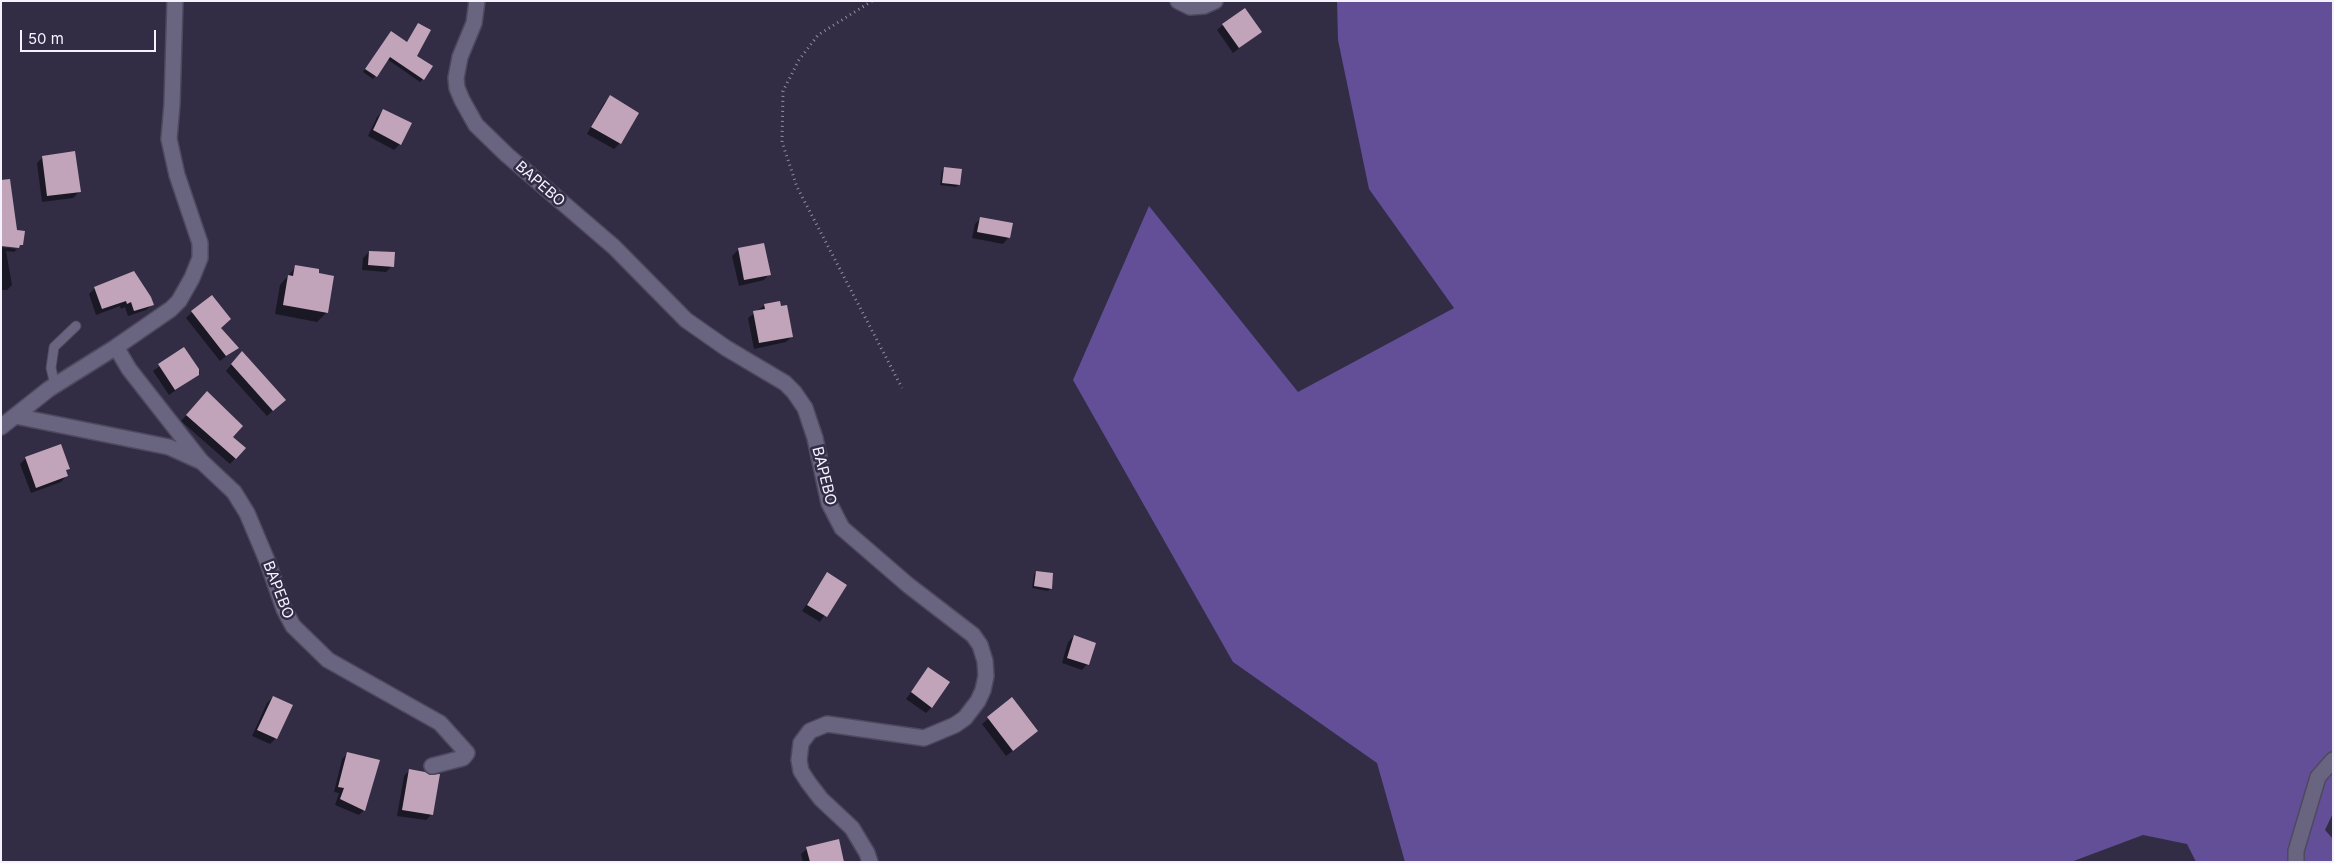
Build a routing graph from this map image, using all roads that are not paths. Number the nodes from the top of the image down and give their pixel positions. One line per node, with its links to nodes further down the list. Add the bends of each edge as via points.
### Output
1 (175, 1): 6 (street, via 169,139 199,242 200,258 180,301)
2 (477, 1): 13 (street, ВАРЕВО, via 474,23 460,57 456,78 462,100 476,125 614,247 686,320 794,392 805,408 829,503 842,528 973,635 980,645 985,661 983,690 965,718 955,725 924,738 827,724 810,731 801,744 801,771 820,799 852,828)
3 (1178, 1): 4 (street, via 1190,7)
4 (1215, 1)
5 (76, 326): 7 (lane, via 54,347 51,368)
6 (116, 347): 7 (street); 10 (street, ВАРЕВО, via 129,370)
7 (56, 385): 8 (street)
8 (14, 416): 9 (street); 10 (street, via 169,447)
9 (1, 427)
10 (201, 461): 12 (street, ВАРЕВО, via 234,492 247,512 293,626 328,660 440,723 466,752 463,758)
11 (2333, 760): 14 (street, via 2318,777 2296,850)
12 (432, 766)
13 (870, 862)
14 (2296, 862)

